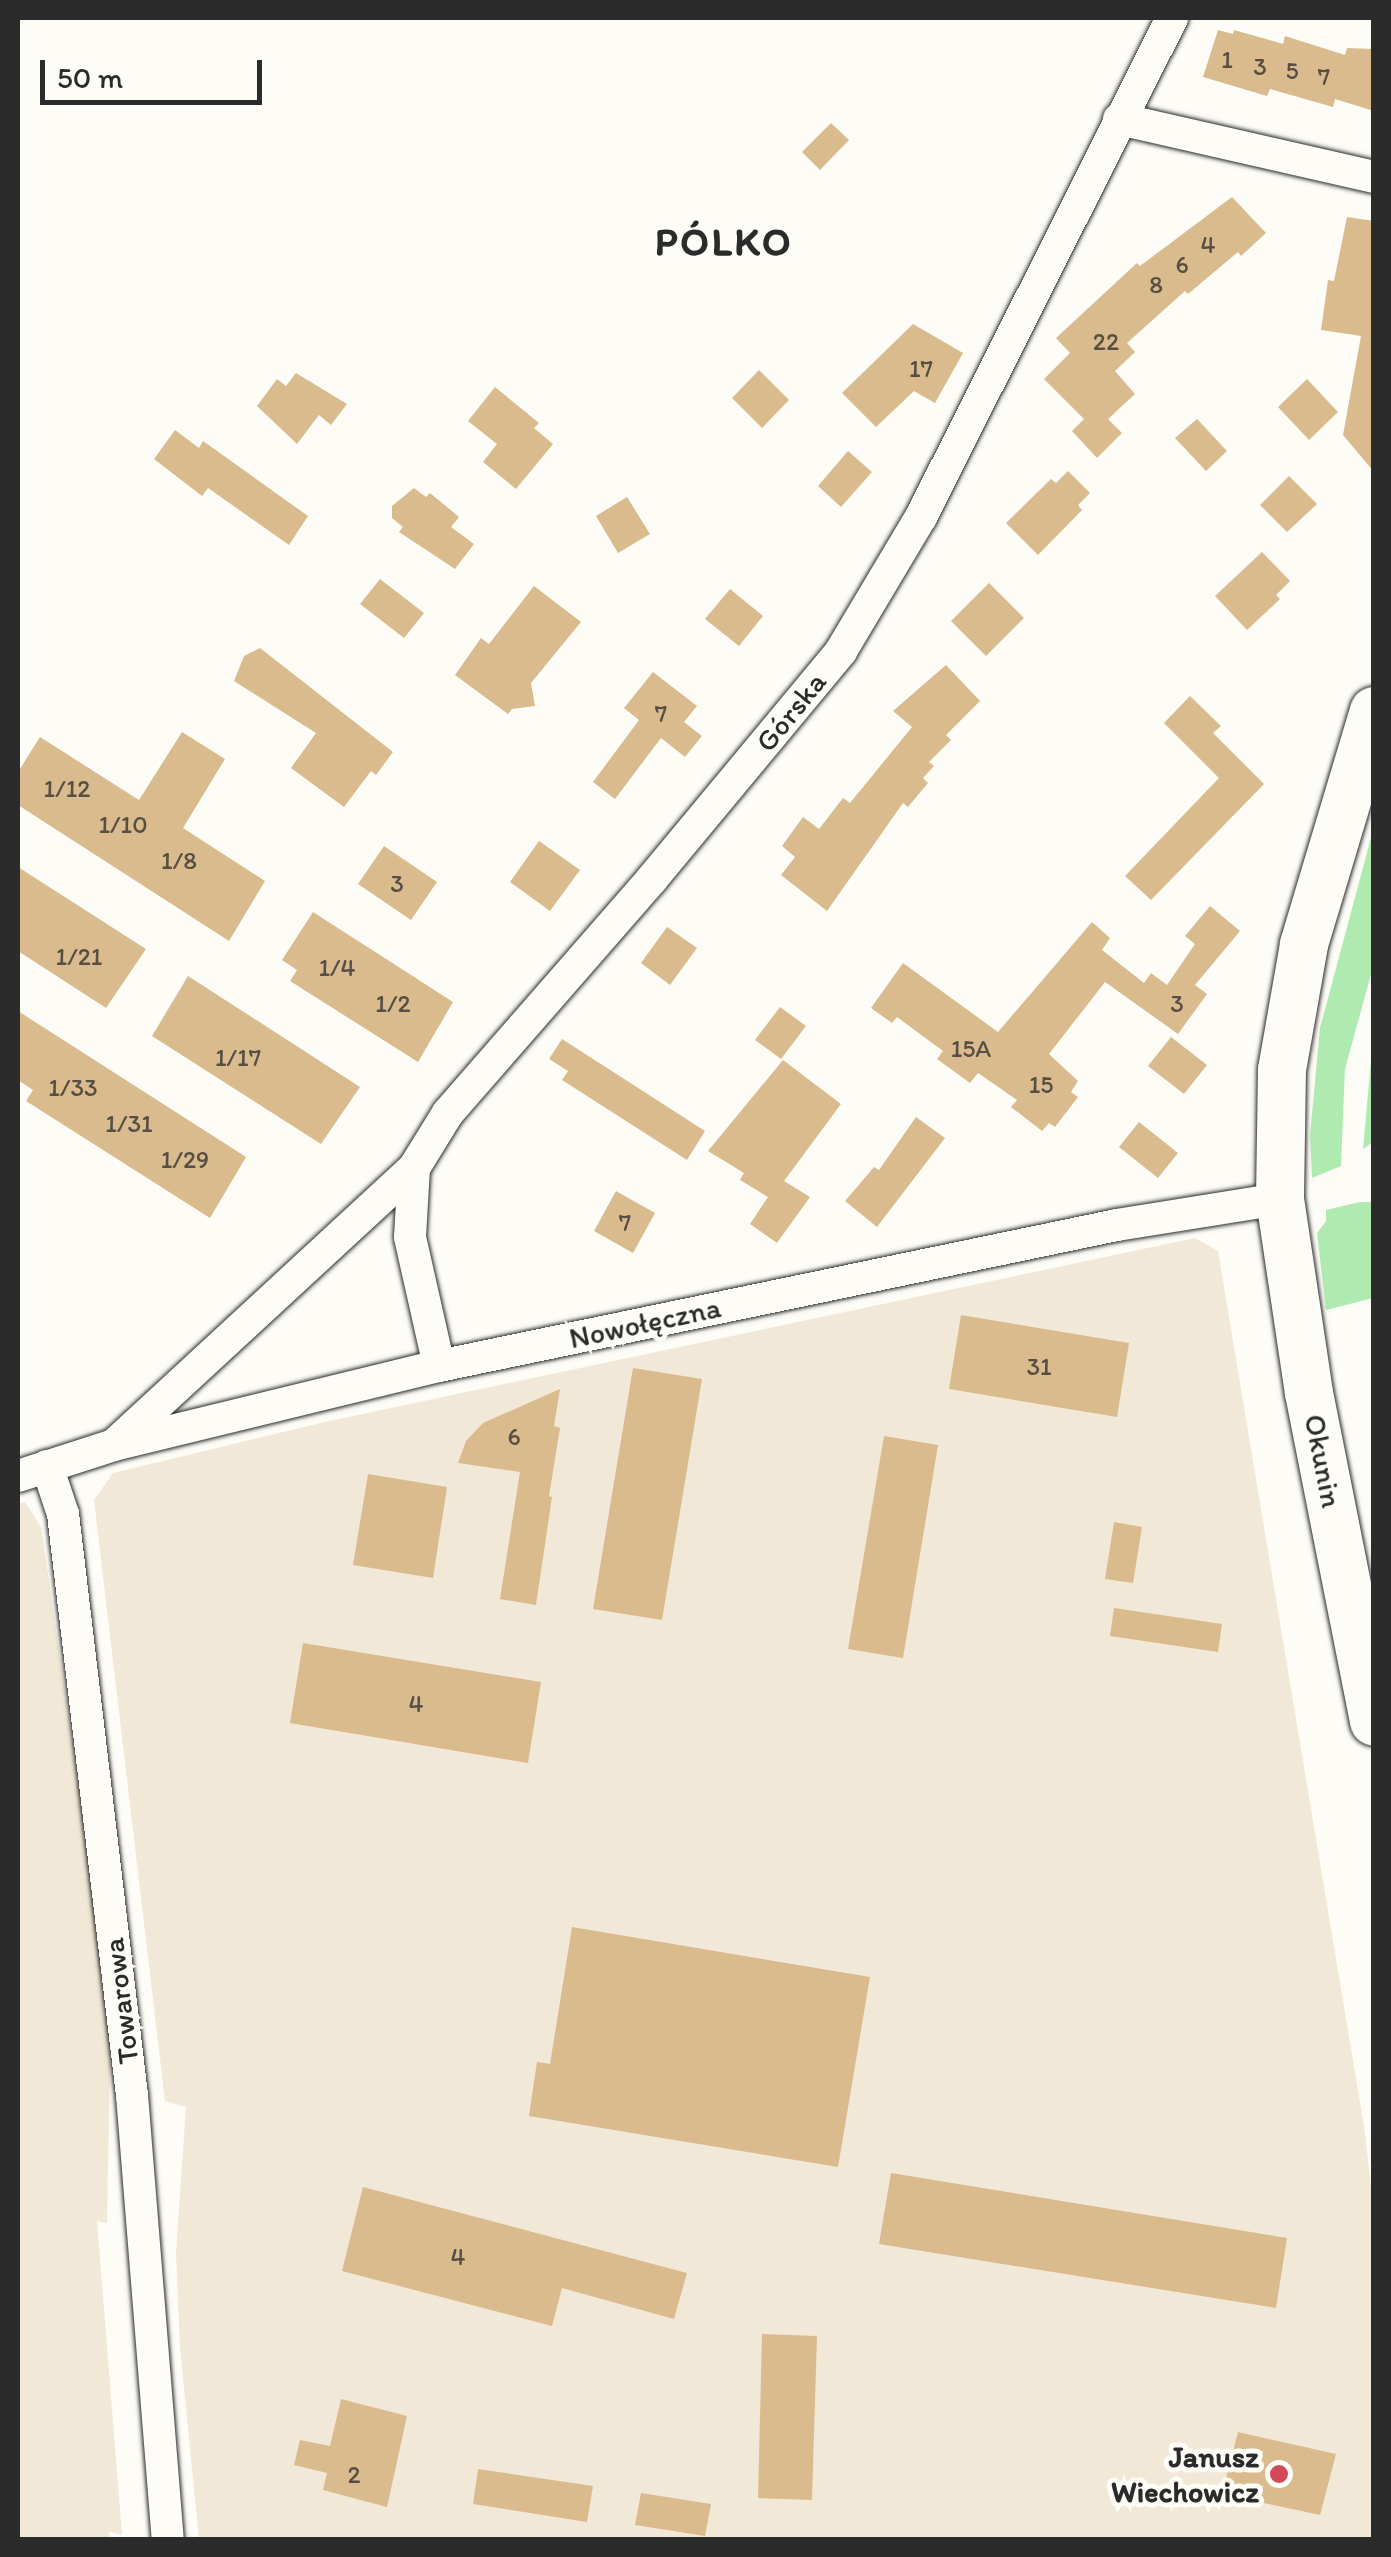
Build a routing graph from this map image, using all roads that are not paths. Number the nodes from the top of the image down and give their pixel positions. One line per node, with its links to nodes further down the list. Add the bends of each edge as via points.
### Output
1 (1172, 18): 2 (street, Górska)
2 (1119, 120): 3 (street); 5 (street, Górska, via 921,517 841,651 448,1113)
3 (1374, 177)
4 (1374, 712): 6 (main road, Okunin, via 1304,945 1282,1070)
5 (414, 1168): 7 (street, Górska, via 410,1238); 8 (street)
6 (1280, 1199): 7 (street, Nowołęczna, via 1118,1225); 10 (main road, Okunin, via 1309,1393)
7 (438, 1366): 8 (street, Nowołęczna)
8 (114, 1444): 9 (street, Nowołęczna)
9 (32, 1471): 11 (street, Towarowa, via 63,1514 132,2095)
10 (1374, 1722)
11 (168, 2540)

